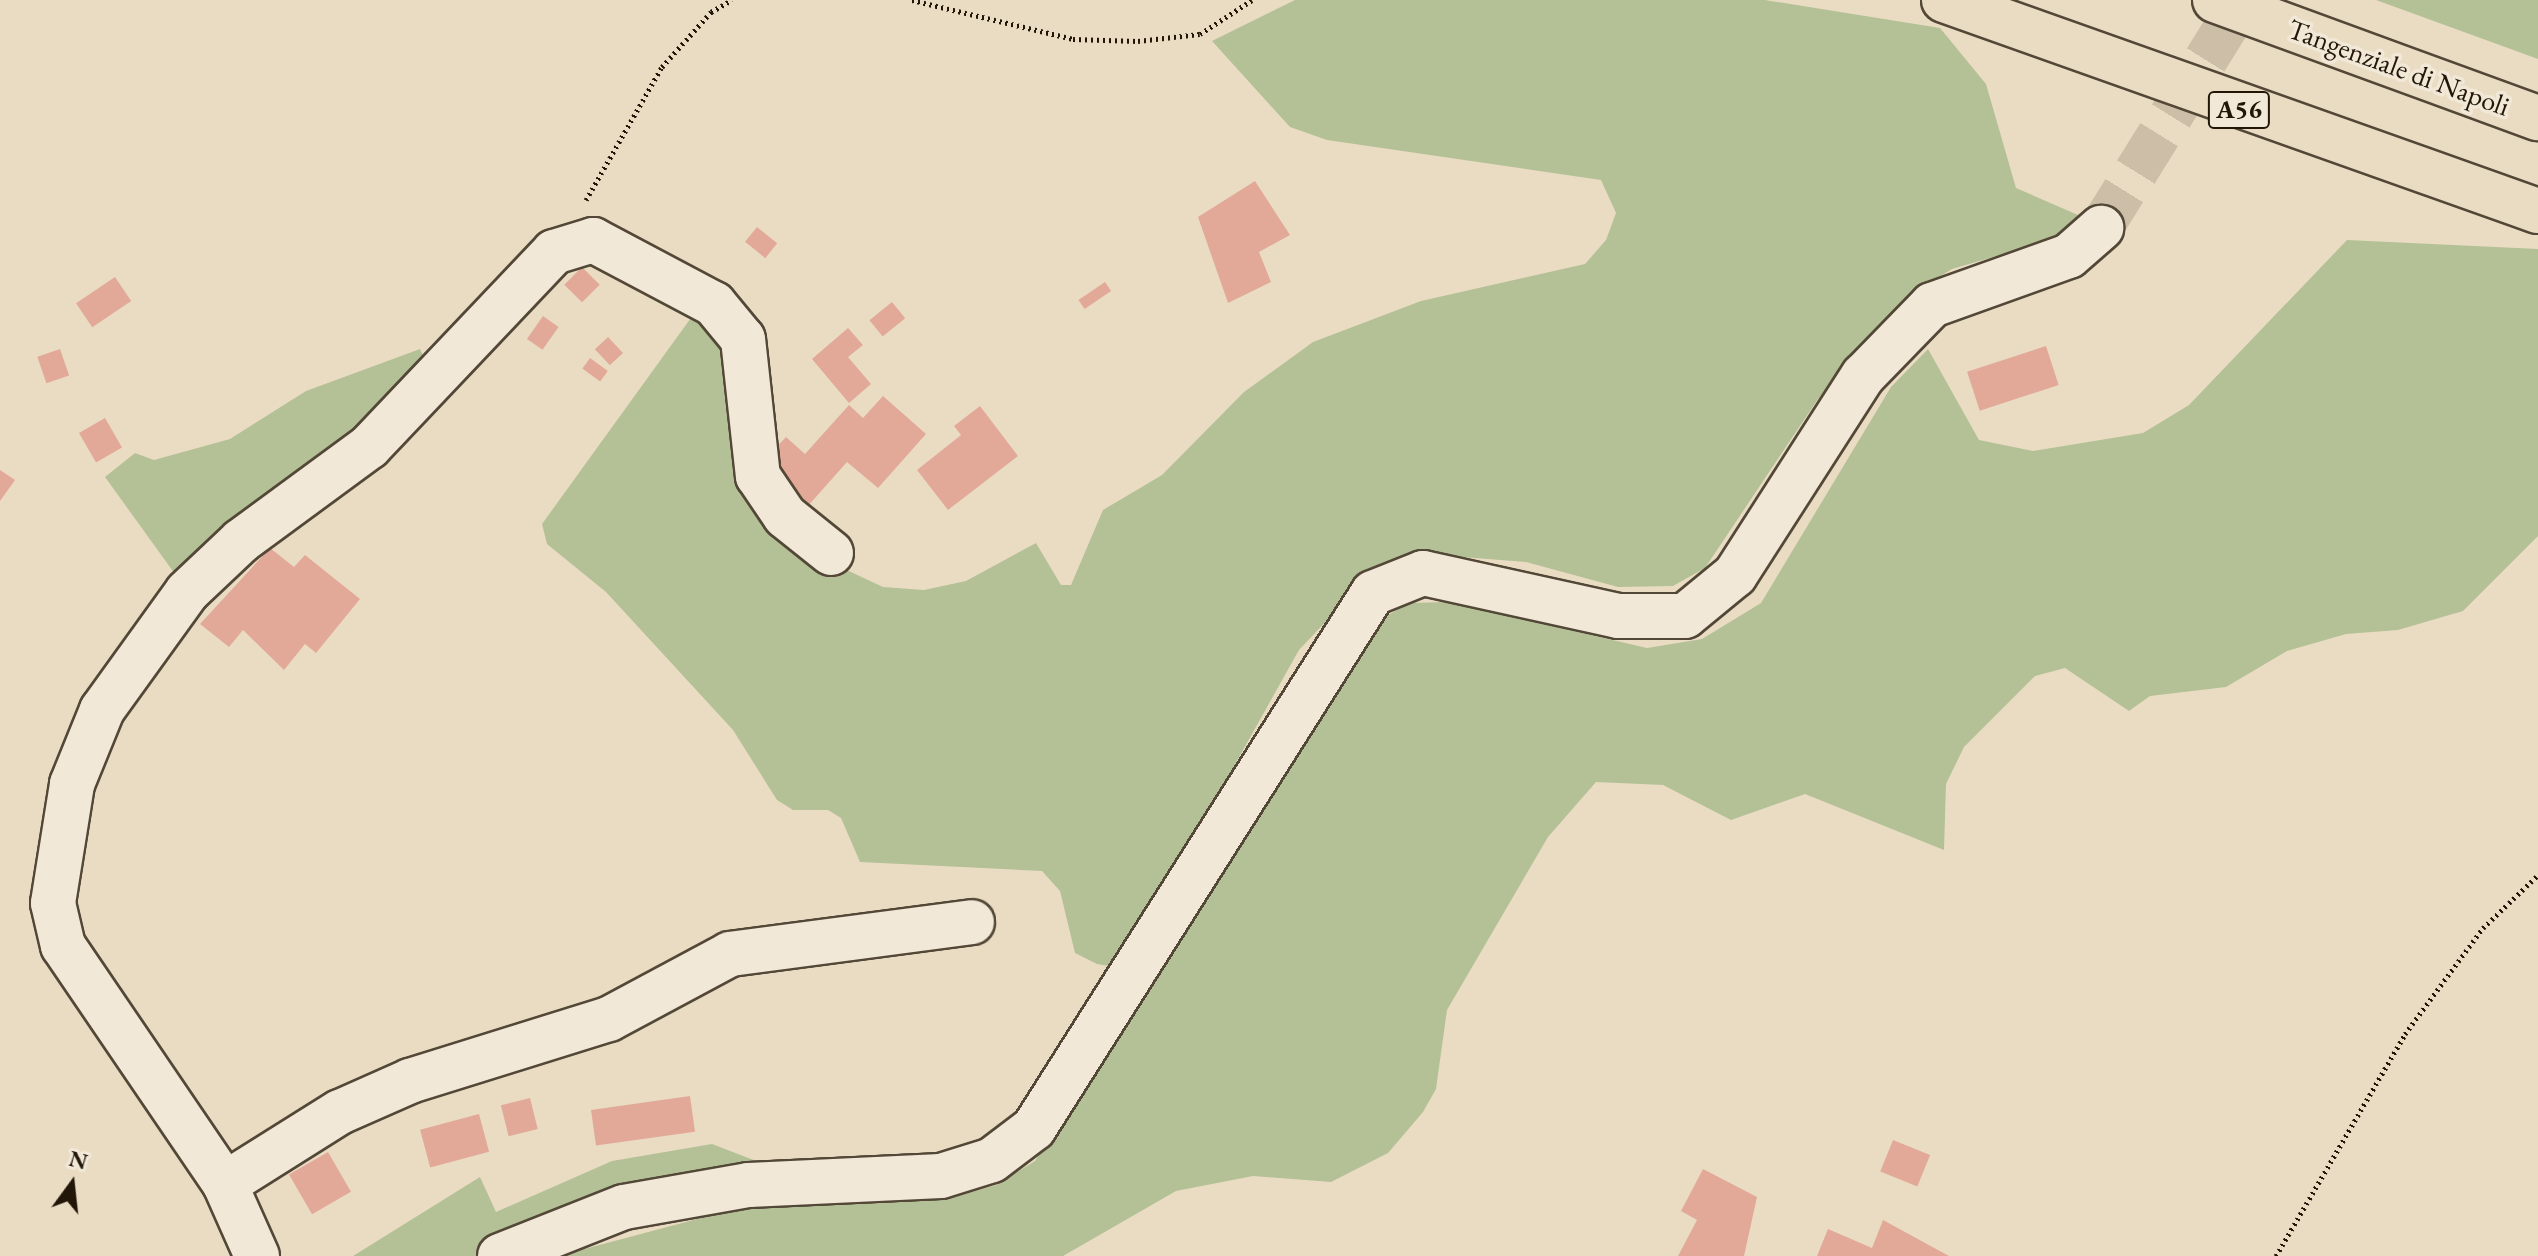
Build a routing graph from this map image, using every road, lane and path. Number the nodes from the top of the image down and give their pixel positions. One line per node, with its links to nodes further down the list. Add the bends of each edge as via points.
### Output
1 (732, 0): 9 (path, via 711,12 662,67 575,218)
2 (912, 0): 3 (path, via 1073,39 1138,41 1200,34)
3 (1252, 0)
4 (1944, 0): 7 (highway, A56)
5 (2215, 0): 6 (highway, Tangenziale di Napoli)
6 (2538, 118)
7 (2538, 211)
8 (2101, 228): 15 (street, via 2069,256 1932,305 1863,376 1735,575 1685,616 1618,616 1423,573 1373,593 1034,1128 992,1160 941,1176 749,1185 624,1207)
9 (572, 242): 10 (street, via 593,240 636,258 714,304 743,339 758,476 785,516); 13 (street, via 554,252 369,447 241,541 187,592 102,710 72,784 53,903 63,946)
10 (831, 553)
11 (2538, 875): 16 (path, via 2483,928 2405,1034)
12 (972, 922): 13 (street, via 730,954 609,1019 410,1081 340,1112)
13 (225, 1184): 14 (street)
14 (257, 1256)
15 (500, 1256)
16 (2276, 1256)

